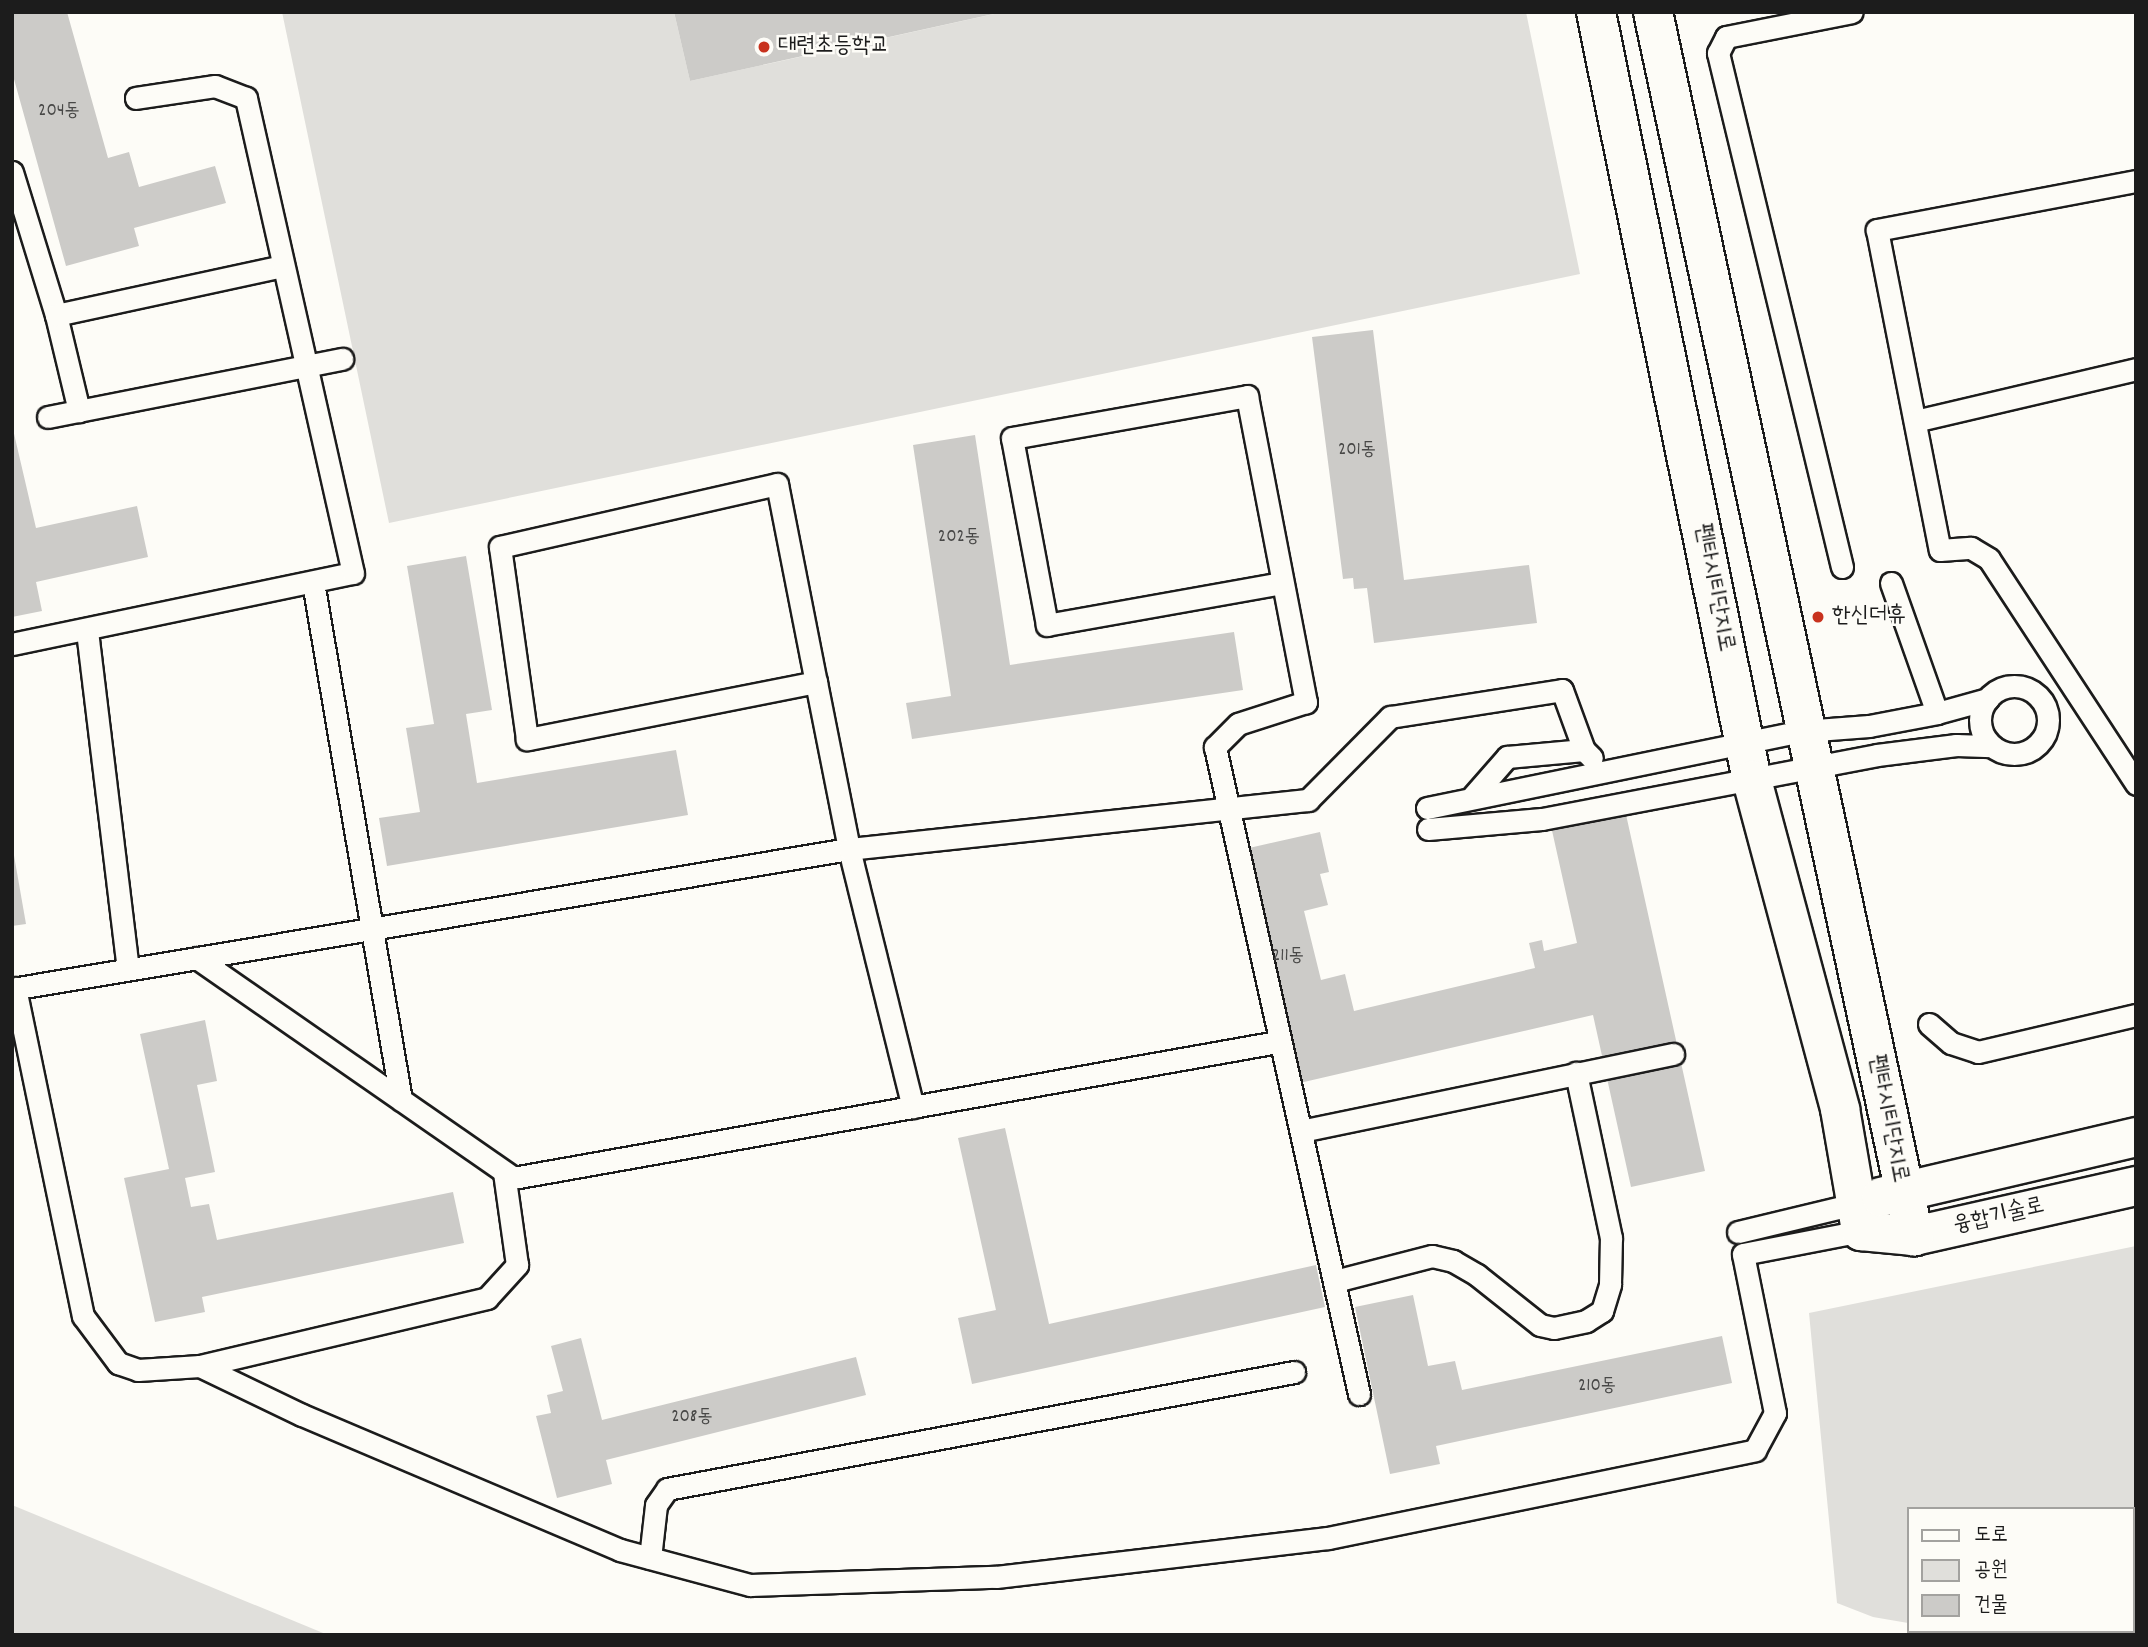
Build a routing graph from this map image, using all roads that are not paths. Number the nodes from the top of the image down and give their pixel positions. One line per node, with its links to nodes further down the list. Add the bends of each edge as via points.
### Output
1 (1597, 12): 28 (street, 펜타시티단지로)
2 (1653, 12): 25 (street, 펜타시티단지로)
3 (1852, 12): 16 (lane, via 1726,37 1718,53)
4 (136, 98): 8 (lane, via 215,86 246,98)
5 (12, 172): 7 (lane)
6 (2136, 181): 15 (lane, via 1877,230)
7 (22, 235): 9 (lane)
8 (284, 266): 9 (lane); 11 (lane)
9 (56, 314): 13 (lane)
10 (342, 359): 11 (lane)
11 (306, 364): 13 (lane); 17 (lane, via 354,573)
12 (2136, 369): 15 (lane)
13 (79, 411): 14 (lane)
14 (48, 417)
15 (1915, 421): 31 (lane, via 1940,550 1971,548 1989,559)
16 (1842, 567)
17 (313, 582): 20 (lane); 35 (lane)
18 (1282, 583): 18 (lane, via 1247,396 1012,438 1047,625); 33 (lane, via 1306,702 1238,724 1215,747)
19 (1891, 583): 24 (lane)
20 (87, 631): 21 (lane); 37 (lane)
21 (12, 644)
22 (816, 682): 22 (lane, via 777,484 499,547 527,739); 34 (lane)
23 (1987, 698): 24 (lane); 26 (lane, via 1980,720); 26 (lane, via 2019,686 2040,697 2049,717 2044,738 2028,753 2006,754)
24 (1937, 713): 25 (lane, via 1869,726)
25 (1803, 731): 28 (lane); 29 (street, 펜타시티단지로)
26 (1992, 746): 29 (lane, via 1956,745 1877,755)
27 (1584, 750): 30 (lane); 32 (lane, via 1507,757); 33 (lane, via 1562,690 1390,717 1308,800)
28 (1748, 762): 29 (lane); 30 (lane); 32 (lane, via 1542,819 1428,819); 51 (street, 펜타시티단지로, via 1840,1109)
29 (1813, 770): 50 (street, 펜타시티단지로)
30 (1606, 772): 32 (lane)
31 (2136, 784)
32 (1473, 796)
33 (1229, 809): 34 (lane); 41 (lane)
34 (849, 849): 35 (lane); 45 (lane)
35 (374, 928): 36 (lane); 44 (lane)
36 (197, 958): 37 (lane); 44 (lane)
37 (128, 969): 38 (lane)
38 (13, 988): 55 (lane, via 83,1316 118,1363 138,1370)
39 (2136, 1015): 40 (lane, via 1978,1052 1951,1043)
40 (1929, 1024)
41 (1277, 1042): 45 (lane); 46 (lane)
42 (1673, 1054): 43 (lane)
43 (1576, 1073): 46 (lane); 54 (lane, via 1611,1238 1609,1284 1602,1311 1586,1321 1554,1328 1540,1325 1476,1275 1453,1261 1432,1256)
44 (401, 1100): 48 (lane)
45 (913, 1107): 48 (lane, via 513,1178)
46 (1301, 1131): 54 (lane)
47 (2136, 1137): 50 (street, 융합기술로)
48 (504, 1172): 55 (lane, via 517,1265 487,1298)
49 (2136, 1186): 53 (street, 융합기술로)
50 (1905, 1191): 51 (street, 펜타시티단지로); 53 (street)
51 (1858, 1217): 52 (lane); 53 (street, 융합기술로); 58 (lane, via 1743,1254 1775,1413 1755,1450 1328,1538 996,1577 750,1585)
52 (1738, 1232)
53 (1914, 1236)
54 (1335, 1281): 57 (lane)
55 (200, 1366): 58 (lane, via 314,1421)
56 (1294, 1372): 58 (lane, via 667,1489 656,1505)
57 (1359, 1394)
58 (650, 1558)

